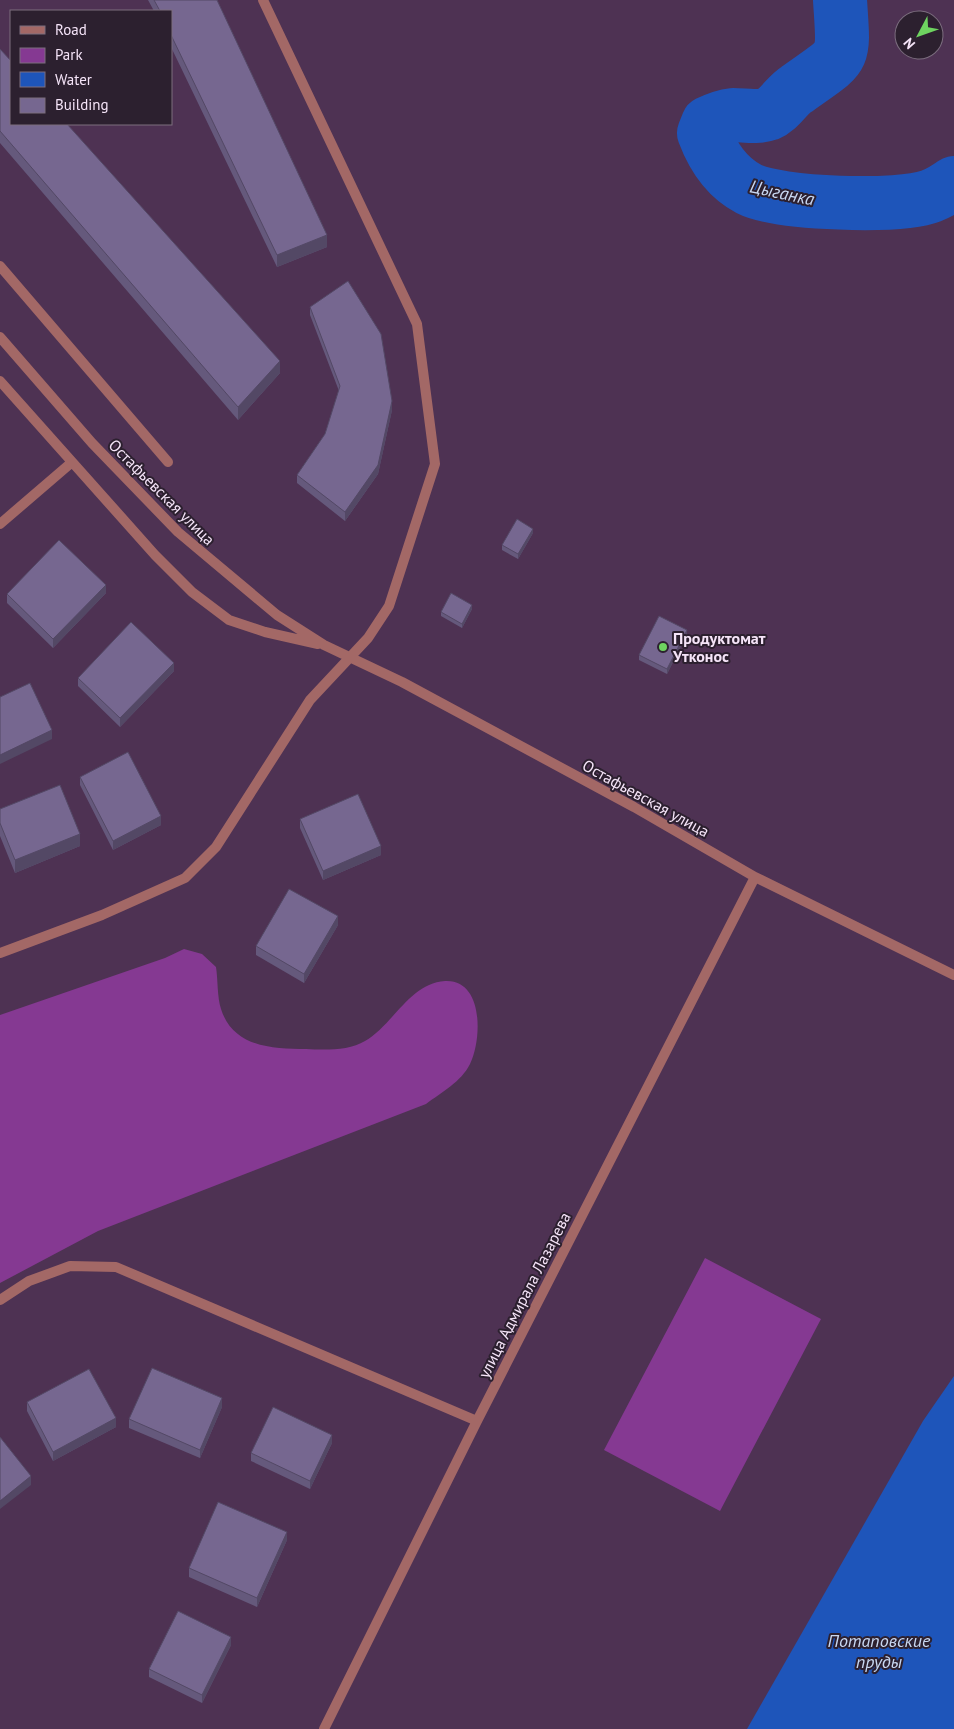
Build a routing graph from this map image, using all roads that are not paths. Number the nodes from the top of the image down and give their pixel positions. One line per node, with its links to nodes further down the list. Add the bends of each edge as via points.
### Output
1 (263, 0): 9 (street, via 417,324 436,464 389,606)
2 (0, 266): 6 (street)
3 (0, 337): 8 (street, Остафьевская улица, via 92,443 178,532 277,615)
4 (0, 380): 5 (street, Остафьевская улица)
5 (71, 462): 7 (street); 8 (street, Остафьевская улица, via 192,592 229,620 264,632)
6 (168, 462)
7 (0, 524)
8 (324, 645): 9 (street, Остафьевская улица)
9 (351, 658): 10 (street, Остафьевская улица, via 565,770); 11 (street, via 310,700 216,847 185,878 102,915)
10 (756, 877): 12 (street, Остафьевская улица); 14 (street, улица Адмирала Лазарева)
11 (0, 953)
12 (954, 975)
13 (0, 1300): 14 (street, via 30,1281 70,1266 116,1267)
14 (477, 1421): 15 (street, улица Адмирала Лазарева)
15 (324, 1729)

